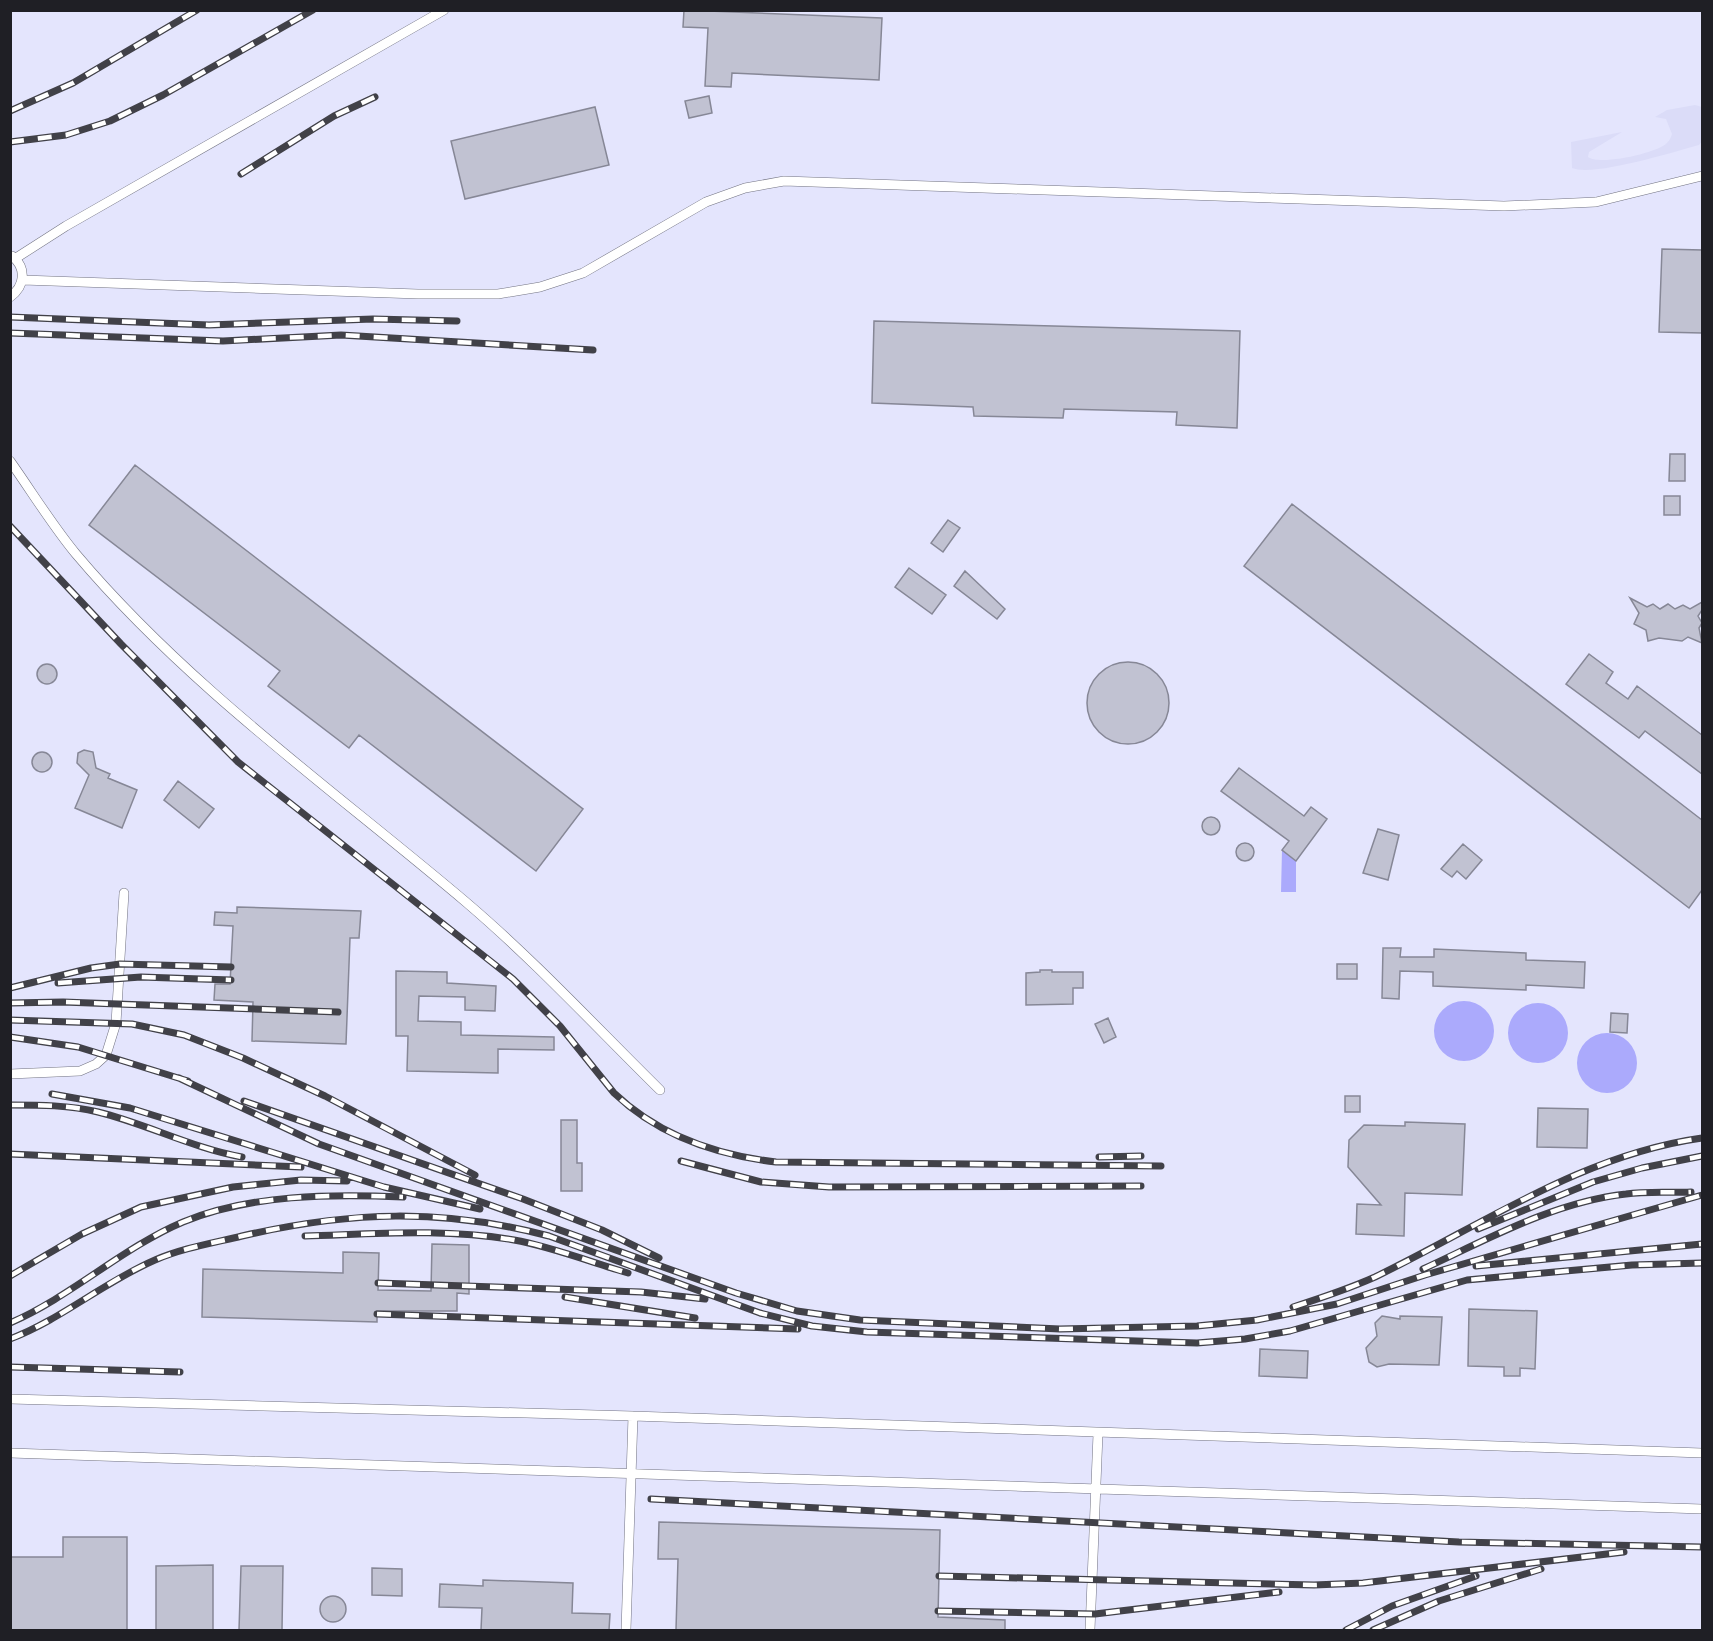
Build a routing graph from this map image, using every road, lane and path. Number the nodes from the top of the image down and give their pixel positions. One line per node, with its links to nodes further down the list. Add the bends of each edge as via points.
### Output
1 (444, 10): 3 (lane)
2 (1702, 176): 4 (lane, via 1596,202 1504,206 784,181 745,188 706,202 583,273 540,287 498,294)
3 (13, 257): 4 (lane, via 23,272)
4 (23, 280): 5 (lane)
5 (10, 297)
6 (10, 461): 9 (lane, via 75,553 144,626 281,749 469,904 538,967)
7 (124, 893): 8 (lane, via 116,1023 106,1055 80,1071)
8 (10, 1074)
9 (660, 1090)
10 (10, 1399): 11 (lane)
11 (633, 1416): 12 (lane); 15 (lane)
12 (1098, 1434): 14 (lane); 16 (lane)
13 (10, 1453): 15 (lane)
14 (1702, 1453)
15 (631, 1473): 16 (lane); 18 (lane)
16 (1095, 1490): 17 (lane); 19 (lane)
17 (1702, 1509)
18 (626, 1630)
19 (1090, 1630)

